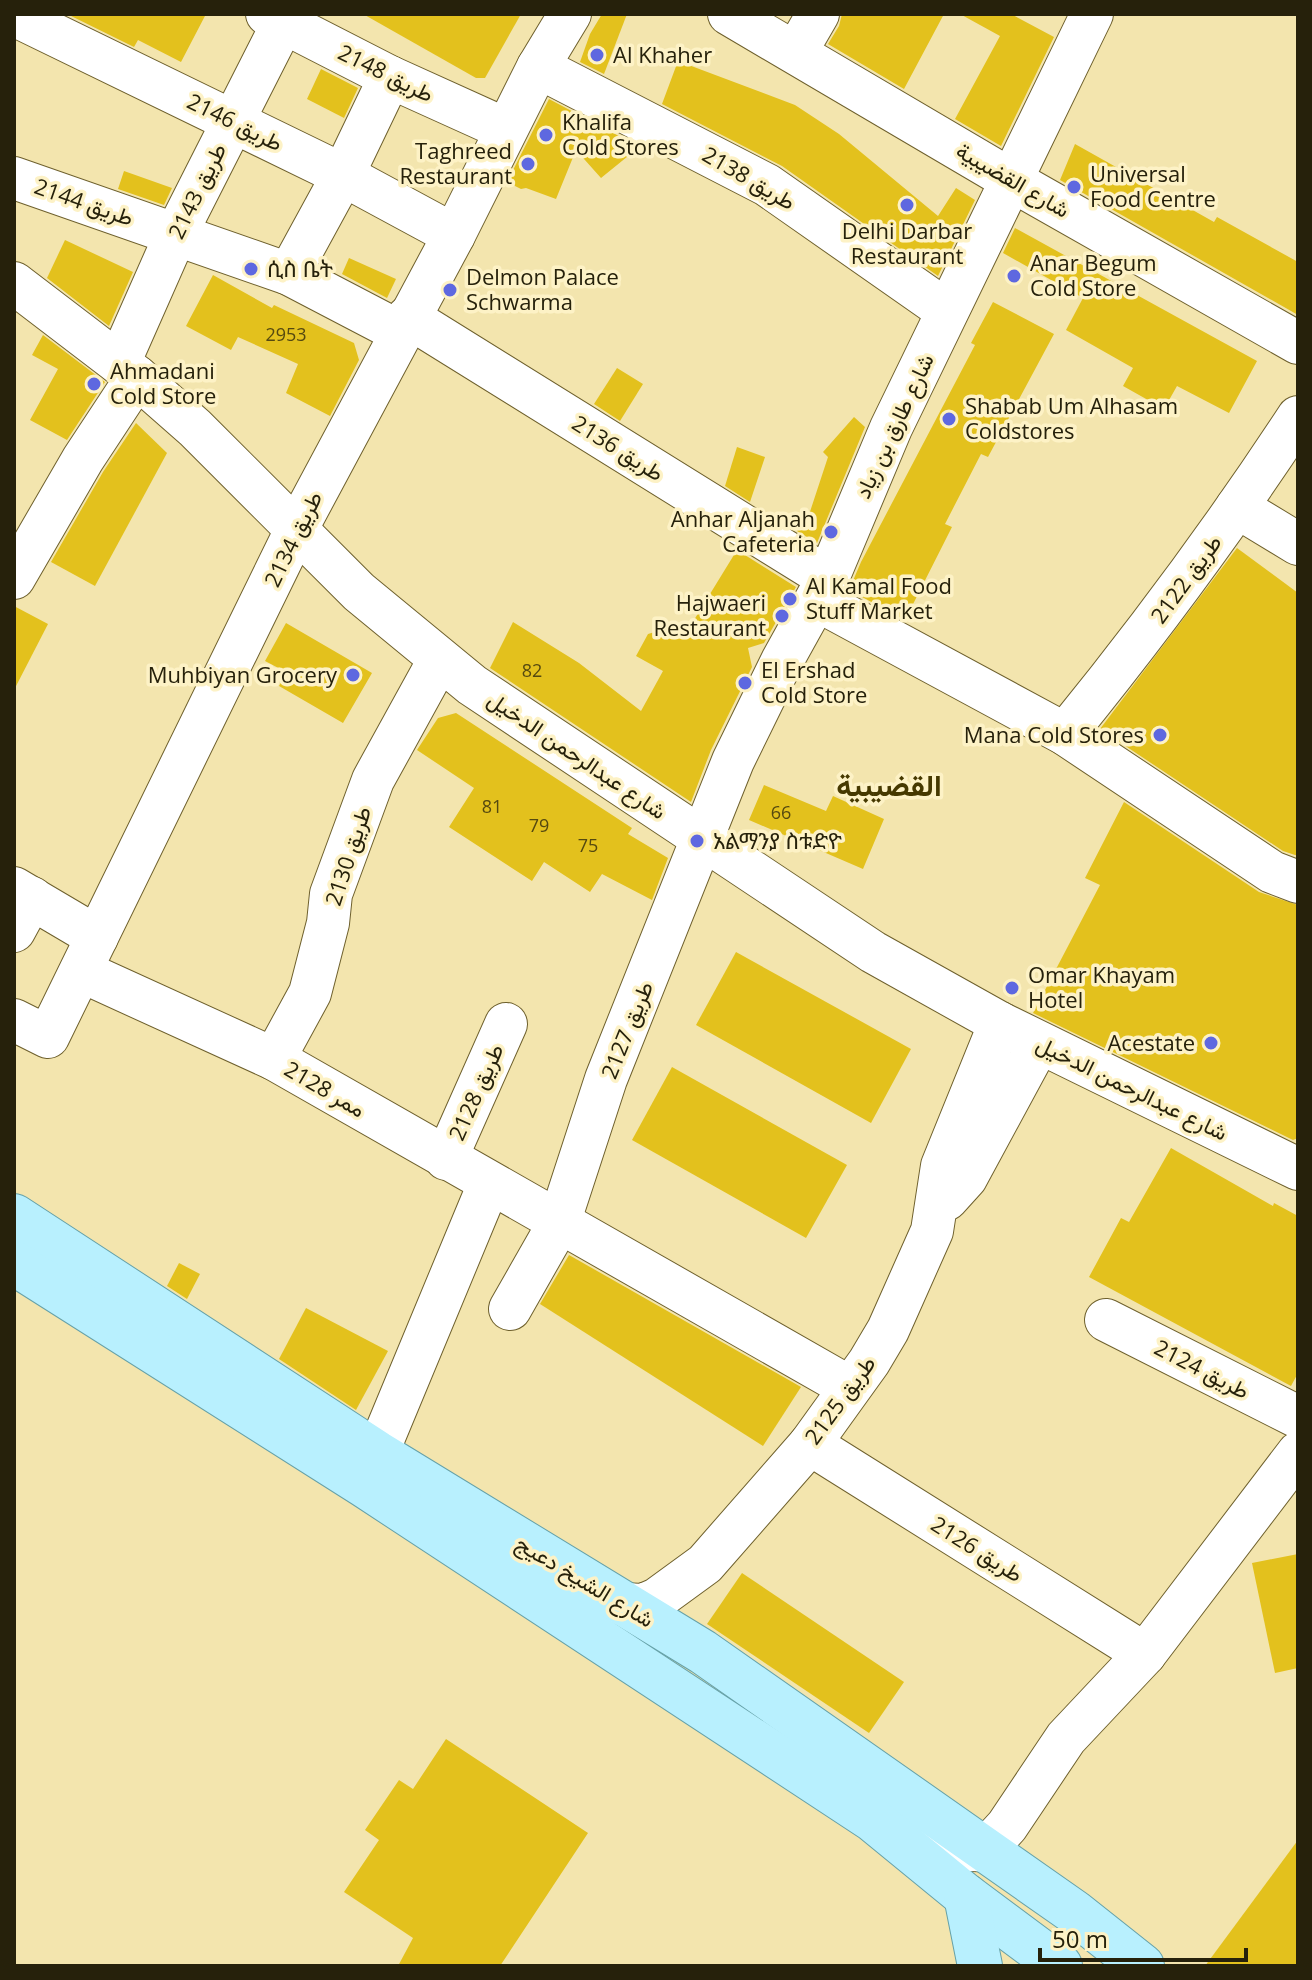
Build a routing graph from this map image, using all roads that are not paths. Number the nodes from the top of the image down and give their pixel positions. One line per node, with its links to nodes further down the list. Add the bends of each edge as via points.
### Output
1 (570, 14): 8 (street, طريق 2134)
2 (729, 14): 7 (street, شارع القضيبية)
3 (818, 14): 7 (street)
4 (1092, 14): 14 (street, شارع طارق بن زياد)
5 (14, 15): 10 (street, طريق 2146)
6 (275, 18): 9 (street, طريق 2148); 10 (street, طريق 2143)
7 (796, 52): 14 (street, شارع القضيبية)
8 (538, 67): 11 (street, طريق 2134); 19 (street, طريق 2138, via 767,185)
9 (390, 77): 11 (street, طريق 2148); 12 (street)
10 (232, 121): 12 (street, طريق 2146); 15 (street, طريق 2143)
11 (505, 129): 16 (street, طريق 2134)
12 (343, 175): 16 (street, طريق 2146); 17 (street)
13 (14, 178): 15 (street, طريق 2144)
14 (1011, 180): 19 (street, شارع طارق بن زياد); 21 (street, شارع القضيبية)
15 (176, 234): 17 (street, طريق 2144); 22 (street, طريق 2143)
16 (454, 235): 20 (street, طريق 2134)
17 (289, 274): 20 (street, طريق 2144)
18 (15, 285): 22 (street, شارع عبدالرحمن الدخيل)
19 (947, 311): 28 (street, شارع طارق بن زياد)
20 (404, 325): 25 (street, طريق 2134); 28 (street, طريق 2136)
21 (1298, 343)
22 (128, 370): 25 (street, شارع عبدالرحمن الدخيل, via 195,428); 27 (street, طريق 2143)
23 (1298, 417): 24 (street, طريق 2122)
24 (1237, 507): 26 (street); 30 (street, طريق 2122, via 1157,620)
25 (296, 530): 29 (street, شارع عبدالرحمن الدخيل); 34 (street, طريق 2134)
26 (1298, 544)
27 (14, 578)
28 (822, 589): 30 (street); 31 (street, شارع طارق بن زياد, via 733,761)
29 (439, 660): 31 (street, شارع عبدالرحمن الدخيل); 39 (street, طريق 2130, via 373,780 331,894 310,993)
30 (1065, 734): 32 (street, via 1272,872)
31 (703, 840): 36 (street, شارع عبدالرحمن الدخيل, via 873,952); 45 (street, طريق 2127, via 606,1079)
32 (1298, 882)
33 (20, 906): 34 (street, ممر 2128)
34 (89, 954): 35 (street, طريق 2134, via 48,1037); 39 (street, ممر 2128)
35 (14, 1020)
36 (1000, 1023): 38 (street, شارع عبدالرحمن الدخيل); 43 (street, طريق 2125, via 942,1166)
37 (506, 1024): 40 (street, طريق 2128)
38 (1039, 1043): 41 (street, شارع عبدالرحمن الدخيل); 43 (street, طريق 2125, via 966,1178)
39 (274, 1059): 40 (street, ممر 2128)
40 (446, 1159): 42 (street, ممر 2128)
41 (1297, 1167)
42 (489, 1184): 45 (street, ممر 2128); 53 (street)
43 (935, 1211): 49 (street, طريق 2125, via 932,1231 888,1330)
44 (14, 1216): 53 (main road, شارع الشيخ دعيج)
45 (559, 1223): 47 (street, طريق 2127); 49 (street)
46 (14, 1263): 53 (main road, شارع الشيخ دعيج)
47 (510, 1309)
48 (1106, 1320): 50 (street, طريق 2124)
49 (849, 1387): 51 (street, طريق 2125)
50 (1298, 1417)
51 (810, 1444): 54 (street, طريق 2125); 57 (street, طريق 2126)
52 (1298, 1453): 57 (street)
53 (371, 1469): 55 (main road, شارع الشيخ دعيج); 58 (main road, شارع الشيخ دعيج)
54 (705, 1564): 55 (street, طريق 2125, via 657,1599); 56 (street, طريق 2125, via 688,1615 690,1631)
55 (622, 1604): 56 (main road, شارع الشيخ دعيج)
56 (703, 1652): 59 (main road, شارع الشيخ دعيج)
57 (1145, 1654): 59 (street, via 1066,1738)
58 (872, 1819): 59 (street, via 948,1848); 60 (main road, شارع الشيخ دعيج)
59 (985, 1850): 61 (main road, شارع الشيخ دعيج)
60 (966, 1896): 62 (main road, شارع الشيخ دعيج); 63 (main road)
61 (1087, 1922): 62 (street); 64 (main road, شارع الشيخ دعيج)
62 (1052, 1963)
63 (980, 1966)
64 (1142, 1966)

